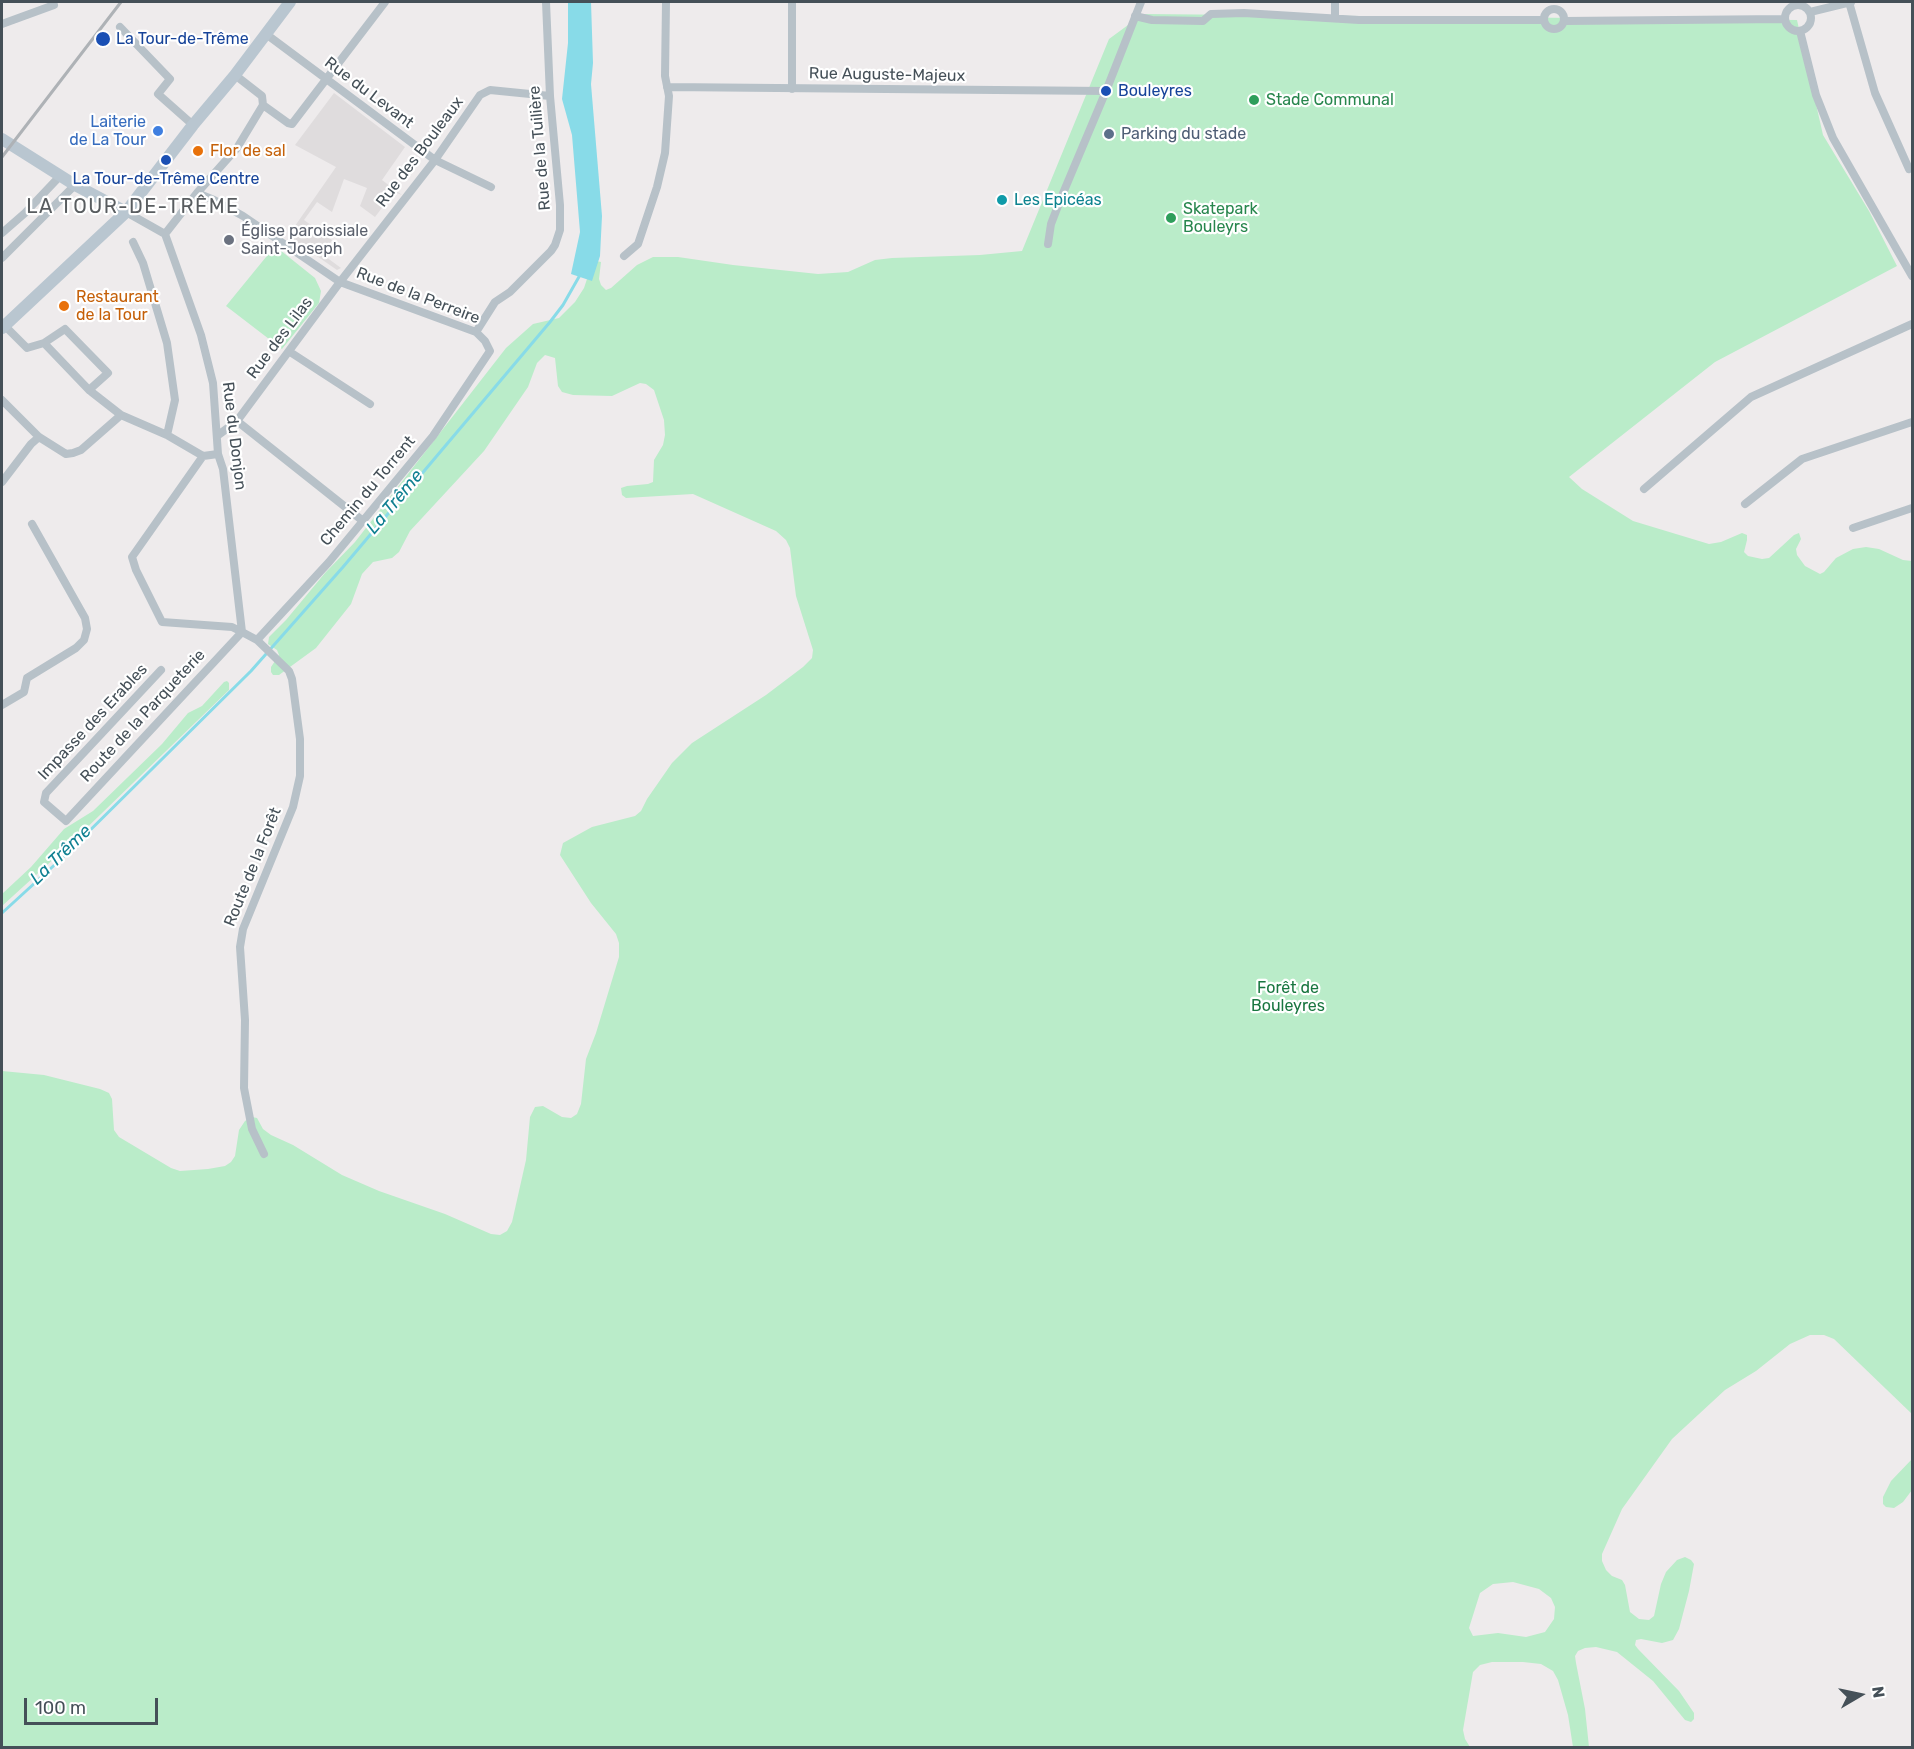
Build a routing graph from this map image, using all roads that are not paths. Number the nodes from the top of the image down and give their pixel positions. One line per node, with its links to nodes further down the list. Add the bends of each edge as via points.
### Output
1 (53, 2): 17 (street, via 54,5)
2 (290, 2): 20 (main road)
3 (385, 2): 22 (street)
4 (546, 2): 26 (street, Rue de la Tuilière)
5 (666, 2): 23 (street)
6 (792, 2): 24 (street)
7 (1141, 2): 12 (street)
8 (1335, 2): 13 (street)
9 (1850, 2): 11 (street); 31 (street, via 1875,93)
10 (1554, 5): 15 (street); 16 (street)
11 (1810, 12): 14 (street, via 1796,4 1787,10); 19 (street, via 1809,25)
12 (1135, 15): 13 (street, via 1152,20 1203,21 1210,14 1244,13); 25 (street)
13 (1335, 18): 15 (street)
14 (1784, 19): 16 (street); 19 (street, via 1790,30)
15 (1544, 20): 16 (street, via 1555,29)
16 (1564, 21)
17 (2, 24)
18 (120, 27): 28 (street, via 170,80 158,94)
19 (1800, 31): 43 (street, via 1816,95 1833,138)
20 (266, 34): 21 (main road); 22 (street, Rue du Levant)
21 (236, 75): 27 (street, via 262,96); 28 (main road)
22 (327, 80): 27 (street, via 292,124); 30 (street, Rue du Levant)
23 (667, 87): 24 (street, Rue Auguste-Majeux); 41 (street, via 662,171 638,244)
24 (792, 89): 25 (street, Rue Auguste-Majeux)
25 (1106, 91): 40 (street, via 1061,198)
26 (550, 96): 30 (street, Rue des Bouleaux, via 486,91); 47 (street, Rue de la Tuilière, via 560,230 551,251 492,305)
27 (263, 105): 35 (street, via 237,148)
28 (193, 125): 36 (main road)
29 (2, 139): 32 (main road)
30 (435, 160): 34 (street, Rue du Levant); 44 (street, Rue des Bouleaux)
31 (1909, 170)
32 (60, 176): 33 (main road); 37 (street)
33 (75, 185): 36 (main road); 42 (street)
34 (491, 186)
35 (197, 194): 38 (street); 44 (street, Rue de la Perreire, via 243,216)
36 (126, 212): 38 (street); 46 (main road)
37 (2, 233)
38 (165, 234): 58 (street, Rue du Donjon, via 208,357)
39 (133, 242): 57 (street, via 167,343 175,400)
40 (1048, 244)
41 (624, 256)
42 (2, 258)
43 (1912, 276)
44 (340, 282): 47 (street, Rue de la Perreire); 50 (street, Rue des Lilas)
45 (1912, 324): 63 (street, via 1751,397)
46 (3, 326): 48 (street, via 27,348)
47 (476, 332): 49 (street, Rue de la Perreire)
48 (44, 343): 51 (street); 51 (street, via 65,328 108,373)
49 (490, 351): 66 (street, Chemin du Torrent, via 434,436)
50 (290, 352): 53 (street); 55 (street, Rue des Lilas)
51 (89, 390): 54 (street)
52 (2, 400): 59 (street)
53 (370, 404)
54 (121, 415): 57 (street); 59 (street, via 73,453 66,454)
55 (237, 421): 58 (street, Rue des Lilas); 66 (street)
56 (1912, 422): 64 (street, via 1802,459)
57 (167, 435): 61 (street)
58 (217, 436): 60 (street, Rue du Donjon)
59 (39, 437): 62 (street)
60 (219, 454): 61 (street); 69 (street, Rue du Donjon)
61 (203, 456): 69 (street, via 132,557 162,622 232,627)
62 (2, 482)
63 (1644, 489)
64 (1745, 504)
65 (1912, 508): 68 (street)
66 (363, 521): 70 (street, Chemin du Torrent)
67 (32, 524): 72 (street, via 85,618 87,629 76,648 27,678 24,692)
68 (1853, 528)
69 (242, 632): 70 (street); 73 (street, Route de la Parqueterie)
70 (259, 642): 74 (street, Route de la Forêt, via 289,671 292,679 301,764 286,828 243,929 240,946 244,1088 252,1129)
71 (161, 670): 73 (street, Impasse des Erables, via 46,793 44,802)
72 (2, 705)
73 (66, 821)
74 (264, 1154)

